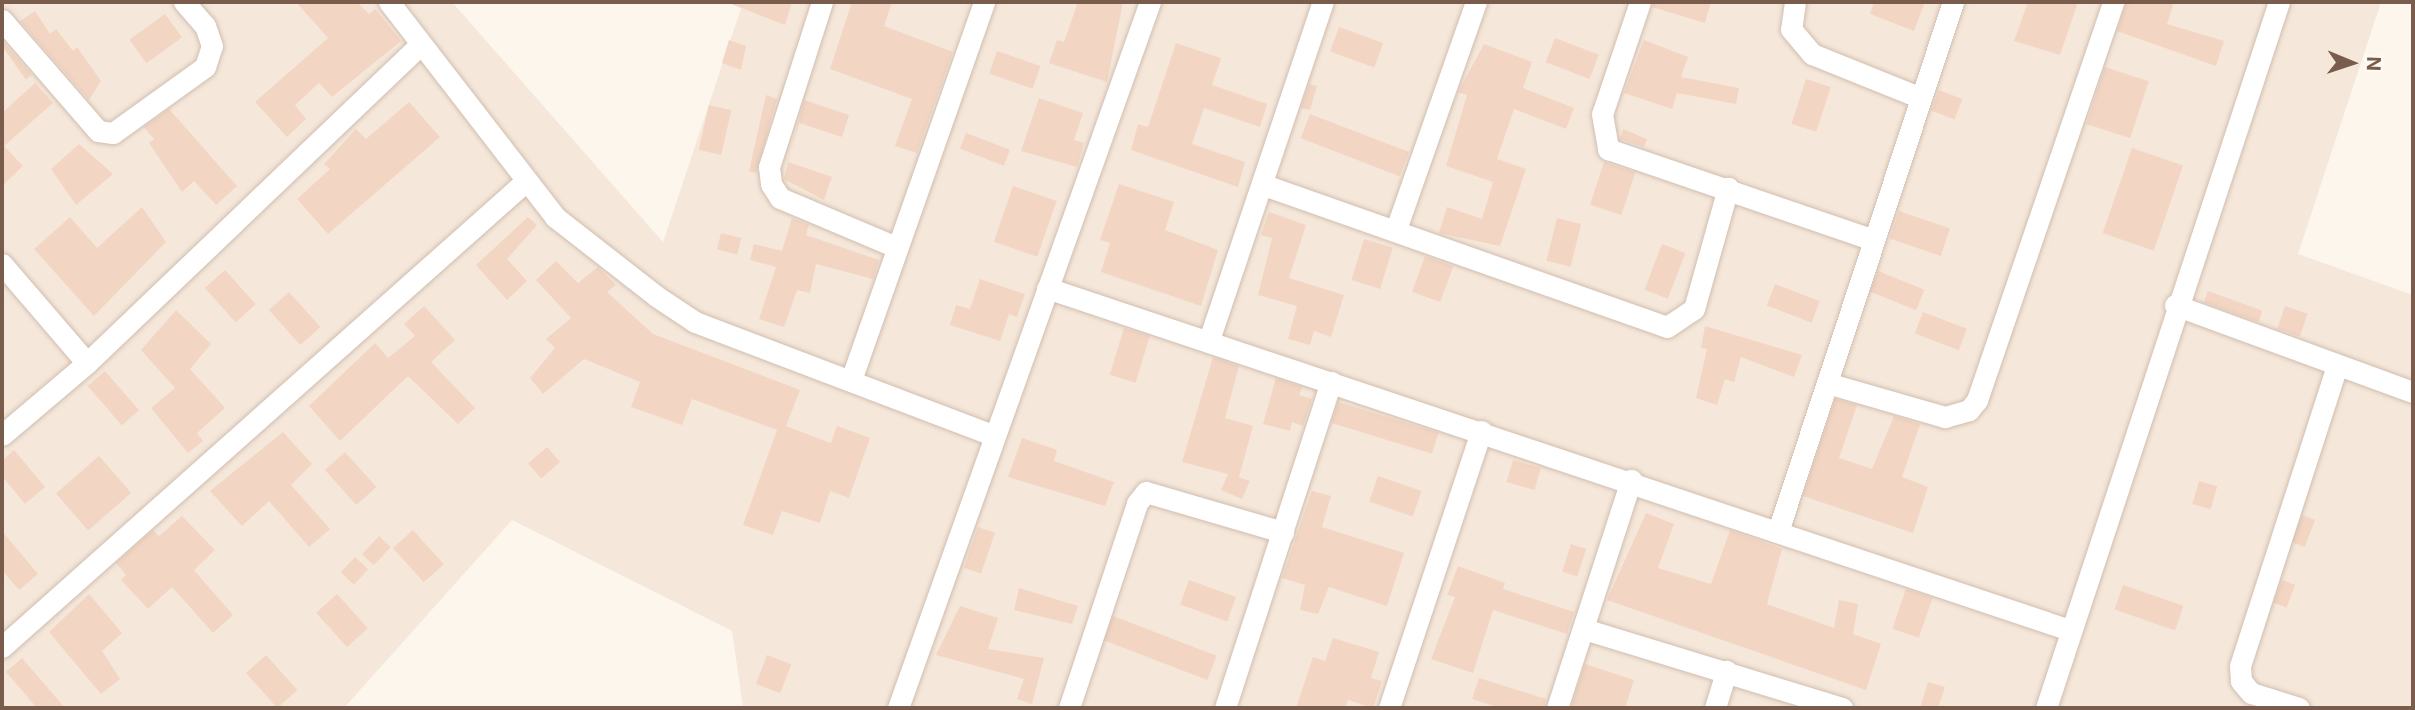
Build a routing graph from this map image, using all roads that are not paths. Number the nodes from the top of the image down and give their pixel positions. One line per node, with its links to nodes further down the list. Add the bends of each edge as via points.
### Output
1 (184, 2): 13 (street, via 205,26 212,46 205,66 113,133 98,131)
2 (389, 2): 14 (street)
3 (822, 2): 21 (street, via 769,167 771,184 780,198)
4 (984, 2): 21 (street)
5 (1150, 2): 23 (street)
6 (1323, 2): 17 (street)
7 (1476, 2): 19 (street)
8 (1640, 2): 18 (street, via 1601,133 1608,149)
9 (1795, 2): 15 (street, via 1791,29 1812,54)
10 (1953, 2): 15 (street)
11 (2113, 2): 30 (street, via 1977,400 1969,410 1945,417)
12 (2279, 2): 24 (street)
13 (2, 20)
14 (421, 44): 16 (street); 26 (street)
15 (1919, 97): 20 (street)
16 (526, 181): 28 (street, via 555,216 695,322); 40 (street)
17 (1264, 185): 19 (street); 25 (street)
18 (1728, 188): 19 (street, via 1694,309 1667,327); 20 (street)
19 (1396, 229)
20 (1871, 239): 30 (street)
21 (897, 247): 28 (street)
22 (2, 264): 26 (street)
23 (1047, 288): 25 (street); 34 (street)
24 (2175, 305): 27 (street); 39 (street)
25 (1209, 340): 29 (street)
26 (87, 363): 33 (street)
27 (2337, 366): 31 (street); 50 (street, via 2240,666 2241,681 2251,693)
28 (851, 380): 34 (street)
29 (1331, 382): 32 (street); 37 (street)
30 (1827, 383): 36 (street)
31 (2413, 391)
32 (1481, 432): 35 (street); 45 (street)
33 (2, 435)
34 (993, 435): 42 (street)
35 (1631, 480): 36 (street); 38 (street)
36 (1779, 528): 39 (street)
37 (1283, 532): 43 (street, via 1146,492 1136,503); 44 (street)
38 (1584, 629): 41 (street); 46 (street)
39 (2070, 630): 49 (street)
40 (2, 647)
41 (1726, 671): 47 (street); 48 (street)
42 (898, 708)
43 (1069, 708)
44 (1225, 708)
45 (1390, 708)
46 (1557, 708)
47 (1714, 708)
48 (1842, 708)
49 (2046, 708)
50 (2299, 708)

